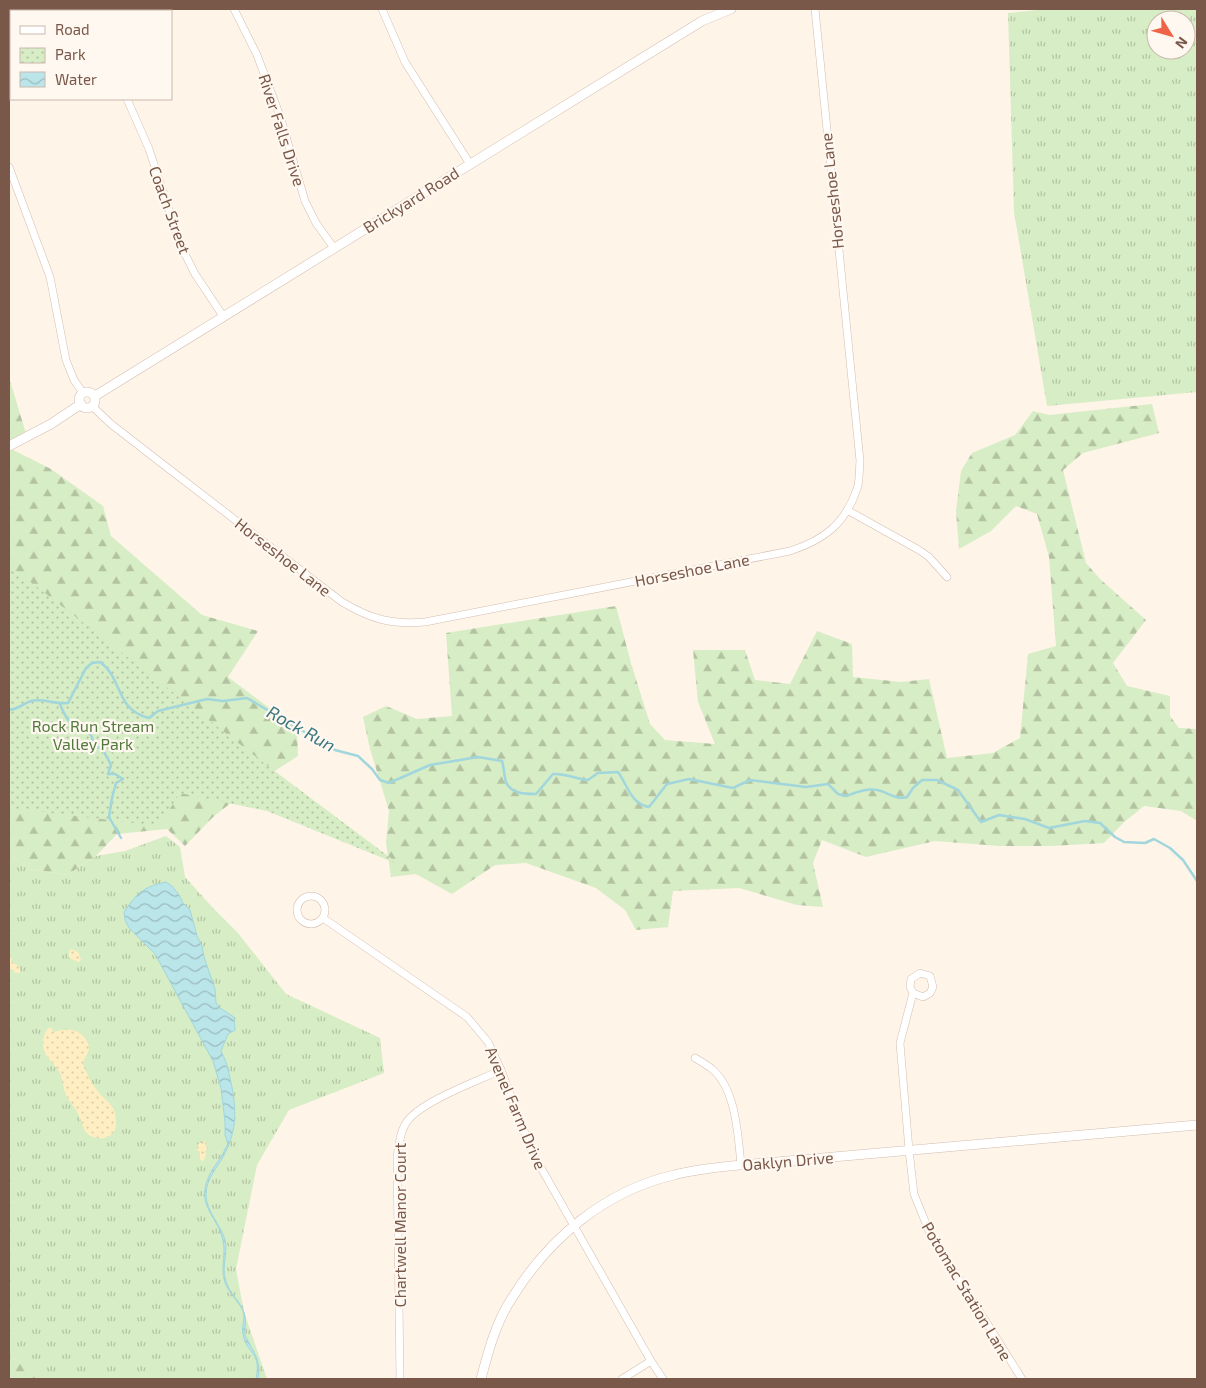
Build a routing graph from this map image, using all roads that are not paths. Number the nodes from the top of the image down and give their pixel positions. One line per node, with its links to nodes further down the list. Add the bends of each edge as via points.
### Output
1 (234, 9): 8 (street, River Falls Drive, via 257,55 280,116 305,201)
2 (382, 9): 6 (street, via 405,62)
3 (730, 9): 6 (street, Brickyard Road, via 702,21)
4 (815, 9): 15 (street, Horseshoe Lane, via 860,461 857,488)
5 (127, 100): 9 (street, Coach Street, via 149,149 182,246 195,274)
6 (470, 164): 8 (street, Brickyard Road)
7 (9, 167): 10 (street, via 50,277 66,360)
8 (334, 248): 9 (street, Brickyard Road)
9 (224, 316): 11 (street, Brickyard Road)
10 (83, 393): 11 (street); 12 (street, via 79,398)
11 (95, 396): 13 (street)
12 (80, 404): 13 (street, via 86,408); 14 (street)
13 (92, 406): 15 (street, Horseshoe Lane, via 342,602 364,615 391,623 425,622 790,551 829,532)
14 (9, 446)
15 (847, 510): 16 (street, via 919,550)
16 (947, 578)
17 (323, 918): 17 (street, via 326,910 321,899 310,896 300,902 298,913 302,920 313,924); 20 (street, Avenel Farm Drive, via 467,1017 488,1042)
18 (913, 993): 22 (street, Potomac Station Lane, via 900,1044)
19 (695, 1058): 23 (street, via 713,1069 728,1091 737,1124)
20 (501, 1070): 24 (street, Avenel Farm Drive, via 532,1152); 26 (street, Chartwell Manor Court, via 416,1111 401,1135 397,1157)
21 (1197, 1125): 22 (street, Oaklyn Drive)
22 (909, 1150): 23 (street, Oaklyn Drive); 30 (street, Potomac Station Lane, via 914,1194 929,1231)
23 (741, 1165): 24 (street, Oaklyn Drive, via 673,1175 643,1184 606,1201)
24 (573, 1225): 25 (street, Avenel Farm Drive); 27 (street, Oaklyn Drive, via 561,1235 511,1299 496,1331)
25 (651, 1361): 28 (street); 29 (street, Avenel Farm Drive)
26 (400, 1379)
27 (481, 1379)
28 (622, 1379)
29 (663, 1379)
30 (1022, 1379)

